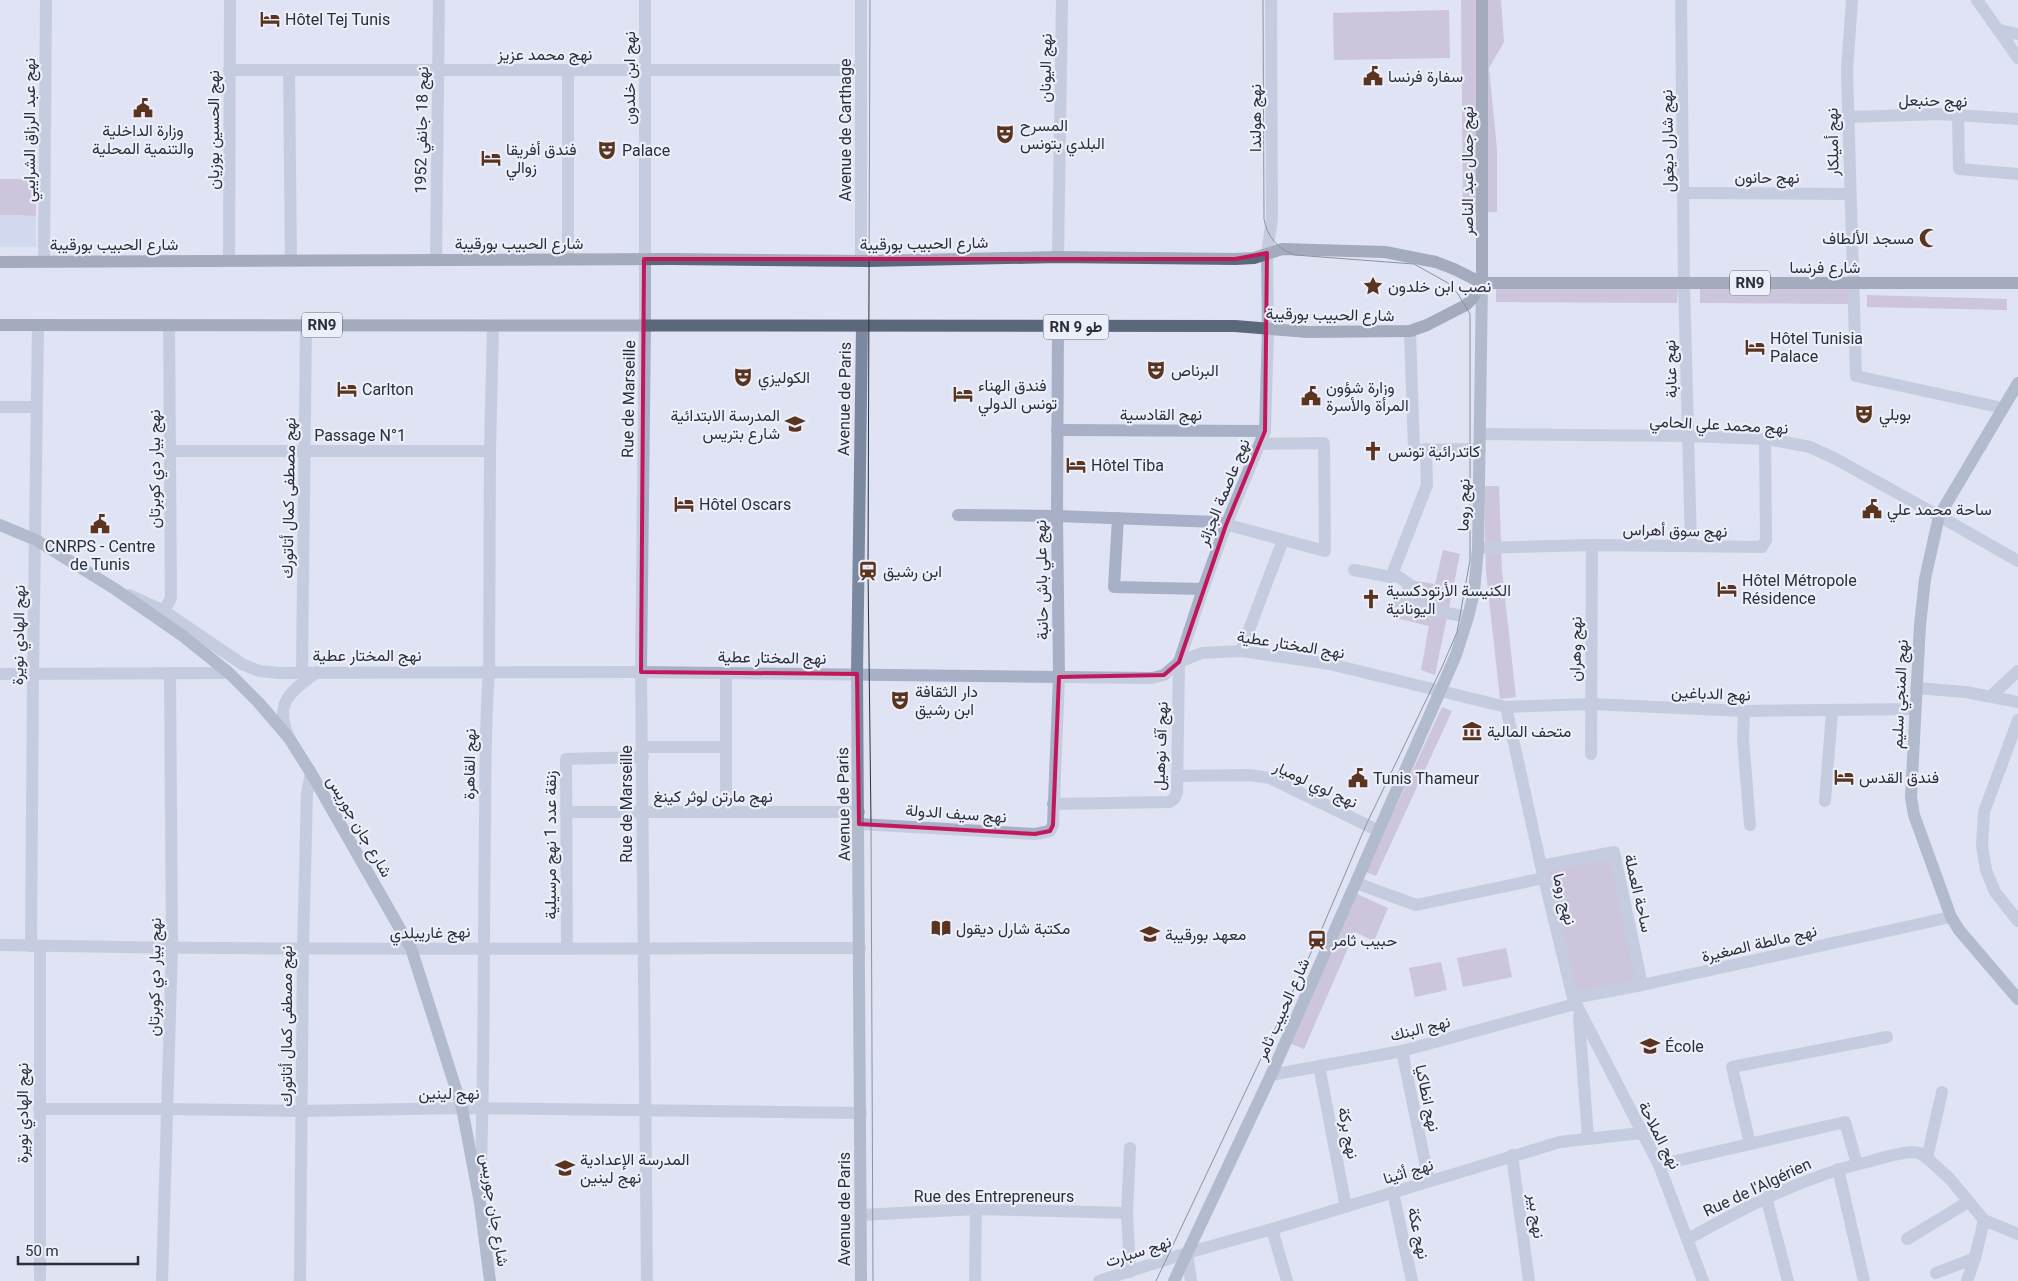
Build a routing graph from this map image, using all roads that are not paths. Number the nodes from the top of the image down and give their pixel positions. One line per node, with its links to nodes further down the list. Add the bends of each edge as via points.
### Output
1 (46, 0): 31 (street, نهج عبد الرزاق الشرايبي)
2 (230, 0): 15 (street, نهج الحسين بوزيان)
3 (439, 0): 19 (street, نهج 18 جانفي 1952)
4 (645, 0): 17 (street, نهج ابن خلدون)
5 (861, 0): 18 (street, Avenue de Carthage)
6 (1062, 0): 28 (street, نهج اليونان)
7 (1271, 0): 27 (street, نهج هولندا, via 1272,219)
8 (1482, 0): 37 (main road, نهج جمال عبد الناصر)
9 (1681, 0): 25 (street, نهج شارل ديغول)
10 (1852, 0): 22 (street, نهج أميلكار, via 1847,70)
11 (1977, 0): 12 (street)
12 (1998, 30): 13 (street); 14 (street)
13 (2018, 34)
14 (2018, 58)
15 (229, 70): 16 (street, نهج محمد عزيز); 32 (street, نهج الحسين بوزيان)
16 (289, 70): 19 (street, نهج محمد عزيز); 35 (street)
17 (645, 70): 18 (street, نهج محمد عزيز); 20 (street, نهج محمد عزيز); 30 (street, نهج ابن خلدون)
18 (861, 70): 34 (street, Avenue de Carthage)
19 (438, 71): 20 (street, نهج محمد عزيز); 33 (street, نهج 18 جانفي 1952)
20 (568, 71): 29 (street)
21 (1958, 115): 22 (street, نهج حنبعل); 23 (street, نهج حنبعل); 24 (street, via 1959,170)
22 (1848, 117): 26 (street, نهج أميلكار)
23 (2018, 119)
24 (2018, 174)
25 (1683, 193): 26 (street, نهج حانون); 38 (street, نهج شارل ديغول)
26 (1850, 194): 39 (street, نهج أميلكار)
27 (1267, 254): 28 (main road, شارع الحبيب بورقيبة, via 1235,259); 37 (main road, شارع الحبيب بورقيبة, via 1290,249 1384,252 1436,262); 49 (street, نهج عاصمة الجزائر)
28 (1058, 257): 34 (main road, شارع الحبيب بورقيبة)
29 (568, 259): 30 (main road, شارع الحبيب بورقيبة); 33 (main road, شارع الحبيب بورقيبة)
30 (644, 259): 34 (main road, شارع الحبيب بورقيبة); 46 (street, Rue de Marseille)
31 (44, 260): 32 (main road, شارع الحبيب بورقيبة); 36 (main road, شارع الحبيب بورقيبة)
32 (229, 260): 35 (main road, شارع الحبيب بورقيبة)
33 (436, 260): 35 (main road, شارع الحبيب بورقيبة)
34 (861, 260)
35 (291, 261)
36 (0, 262)
37 (1482, 283): 38 (main road, شارع فرنسا / RN9); 50 (main road, شارع الحبيب بورقيبة / RN 9 طو, via 1466,305); 57 (main road, نهج روما)
38 (1684, 283): 39 (main road, شارع فرنسا / RN9); 58 (street, نهج عنابة)
39 (1854, 283): 40 (main road, شارع فرنسا / RN9); 54 (street, نهج أميلكار, via 1856,376)
40 (2018, 284)
41 (0, 324): 42 (main road, شارع الحبيب بورقيبة / RN9)
42 (38, 325): 43 (main road, شارع الحبيب بورقيبة / RN9); 53 (street, نهج الهادي نويرة)
43 (169, 325): 44 (main road, شارع الحبيب بورقيبة / RN9); 63 (street, نهج بيار دي كوبرتان)
44 (306, 325): 45 (main road, شارع الحبيب بورقيبة / RN9); 64 (street, نهج مصطفى كمال أتاتورك)
45 (492, 326): 46 (main road, شارع الحبيب بورقيبة / RN9); 65 (street, نهج القاهرة)
46 (645, 326): 47 (main road, شارع الحبيب بورقيبة / RN 9 طو); 90 (street, Rue de Marseille)
47 (862, 327): 48 (main road, شارع الحبيب بورقيبة / RN 9 طو); 95 (main road, Avenue de Paris)
48 (1058, 327): 49 (main road, شارع الحبيب بورقيبة / RN 9 طو, via 1235,326); 55 (street, نهج علي باش حانبة)
49 (1268, 329): 50 (main road, شارع الحبيب بورقيبة / RN 9 طو); 56 (street, نهج عاصمة الجزائر)
50 (1410, 331): 62 (street, via 1414,450)
51 (2018, 383): 54 (main road, نهج المنجي سليم)
52 (0, 407): 53 (street)
53 (37, 407): 72 (street, نهج الهادي نويرة)
54 (2003, 408): 68 (main road, نهج المنجي سليم)
55 (1057, 430): 56 (street, نهج القادسية); 67 (street, نهج علي باش حانبة)
56 (1265, 431): 60 (street, نهج عاصمة الجزائر)
57 (1480, 434): 58 (street, نهج محمد علي الحامي); 61 (main road, نهج روما)
58 (1689, 436): 59 (street, نهج محمد علي الحامي); 75 (street, نهج عنابة)
59 (1765, 439): 68 (street, نهج محمد علي الحامي, via 1810,447); 75 (street, نهج سوق أهراس, via 1764,545 1759,548)
60 (1260, 444): 71 (street, نهج عاصمة الجزائر); 73 (street, via 1324,443 1325,551)
61 (1480, 449): 62 (street); 76 (main road, نهج روما)
62 (1426, 450): 79 (street, via 1426,485)
63 (169, 451): 64 (street, Passage N°1); 82 (street, نهج بيار دي كوبرتان, via 171,598)
64 (305, 451): 65 (street, Passage N°1); 86 (street, نهج مصطفى كمال أتاتورك)
65 (490, 451): 87 (street, نهج القاهرة)
66 (958, 516): 67 (street)
67 (1057, 516): 69 (street); 97 (street, نهج علي باش حانبة)
68 (1939, 516): 77 (street, نهج محمد علي الحامي); 98 (main road, نهج المنجي سليم, via 1925,579)
69 (1118, 518): 71 (street); 81 (street, via 1114,587)
70 (0, 525): 72 (main road, شارع جان جوريس)
71 (1226, 525): 73 (street); 81 (street, نهج عاصمة الجزائر)
72 (36, 540): 80 (main road, شارع جان جوريس); 96 (street, نهج الهادي نويرة)
73 (1283, 540): 84 (street)
74 (1592, 545): 75 (street, نهج سوق أهراس); 76 (street, نهج سوق أهراس); 102 (street, نهج وهران)
75 (1691, 545)
76 (1478, 548): 83 (main road, نهج روما)
77 (2018, 561)
78 (1354, 570): 79 (street, via 1391,577)
79 (1393, 574): 83 (street, via 1409,584 1403,605)
80 (115, 589): 82 (street, نهج المختار عطية); 93 (main road, شارع جان جوريس)
81 (1203, 589): 85 (street, نهج عاصمة الجزائر)
82 (164, 611): 86 (street, نهج المختار عطية, via 242,664 259,671)
83 (1468, 617): 99 (main road, نهج روما, via 1456,655)
84 (1241, 651): 85 (street, نهج المختار عطية, via 1202,653); 99 (street, نهج المختار عطية, via 1330,664)
85 (1179, 662): 97 (street, نهج المختار عطية, via 1164,675 1152,678); 113 (street, نهج آف نوهيل)
86 (302, 671): 89 (street, نهج المختار عطية)
87 (489, 671): 89 (street, نهج المختار عطية); 90 (street, نهج المختار عطية); 131 (street, نهج القاهرة)
88 (2018, 671): 100 (street)
89 (317, 672): 108 (street, via 287,699 282,722)
90 (642, 672): 91 (street, نهج المختار عطية); 110 (street, Rue de Marseille)
91 (726, 672): 95 (street, نهج المختار عطية); 109 (street)
92 (170, 673): 93 (street); 96 (street); 129 (street, نهج بيار دي كوبرتان)
93 (230, 673): 108 (main road, شارع جان جوريس)
94 (0, 674): 96 (street)
95 (857, 674): 97 (street, نهج المختار عطية); 119 (main road, Avenue de Paris)
96 (33, 675): 128 (street, نهج الهادي نويرة)
97 (1059, 677): 115 (street, نهج علي باش حانبة)
98 (1916, 688): 100 (street); 104 (main road, نهج المنجي سليم)
99 (1439, 692): 103 (street, نهج المختار عطية); 122 (main road, شارع الحبيب ثامر)
100 (1991, 696): 101 (street)
101 (2018, 702)
102 (1591, 704): 103 (street, نهج الدباغين); 105 (street, نهج الدباغين); 111 (street, نهج وهران)
103 (1506, 708): 123 (street, نهج روما)
104 (1915, 709): 106 (street, نهج الدباغين); 125 (main road, نهج المنجي سليم, via 1911,785 1914,815)
105 (1744, 711): 106 (street, نهج الدباغين); 120 (street, via 1743,740)
106 (1832, 711): 114 (street)
107 (2018, 720): 126 (street, via 1984,812 1982,846 1986,870 1995,892)
108 (289, 738): 112 (main road, شارع جان جوريس)
109 (726, 747): 110 (street); 118 (street)
110 (642, 752): 116 (street, زنقة عدد 1 نهج مرسيلية, via 566,758); 117 (street, Rue de Marseille)
111 (1591, 754)
112 (311, 773): 130 (main road, شارع جان جوريس); 135 (street, نهج مصطفى كمال أتاتورك, via 307,793)
113 (1178, 776): 115 (street, نهج آف نوهيل, via 1177,794 1169,802); 122 (street, نهج لوي لوميار, via 1255,775 1270,778)
114 (1825, 801)
115 (1053, 804): 121 (street, نهج علي باش حانبة)
116 (566, 812): 117 (street, نهج مارتن لوثر كينغ); 132 (street, زنقة عدد 1 نهج مرسيلية)
117 (643, 812): 118 (street, نهج مارتن لوثر كينغ); 133 (street, Rue de Marseille)
118 (726, 812): 119 (street, نهج مارتن لوثر كينغ)
119 (859, 818): 121 (street, نهج سيف الدولة, via 1035,834); 134 (main road, Avenue de Paris)
120 (1750, 825)
121 (1050, 831)
122 (1379, 831): 124 (main road, شارع الحبيب ثامر)
123 (1542, 872): 124 (street, via 1416,905); 136 (street, ساحة العملة, via 1614,852); 138 (street, نهج روما)
124 (1356, 883): 142 (main road, شارع الحبيب ثامر)
125 (1951, 917): 136 (street, نهج مالطة الصغيرة); 137 (main road, نهج المنجي سليم)
126 (2018, 921)
127 (0, 946): 128 (street, نهج غاريبلدي)
128 (36, 946): 129 (street, نهج غاريبلدي); 146 (street, نهج الهادي نويرة)
129 (172, 948): 135 (street, نهج غاريبلدي); 147 (street, نهج بيار دي كوبرتان)
130 (411, 948): 131 (street, نهج غاريبلدي); 135 (street, نهج غاريبلدي); 144 (main road, شارع جان جوريس)
131 (483, 948): 132 (street, نهج غاريبلدي); 145 (street, نهج القاهرة)
132 (567, 948): 133 (street, نهج غاريبلدي)
133 (643, 948): 134 (street, نهج غاريبلدي); 148 (street, Rue de Marseille)
134 (860, 948): 150 (main road, Avenue de Paris)
135 (303, 949): 149 (street, نهج مصطفى كمال أتاتورك)
136 (1642, 985): 138 (street, نهج مالطة الصغيرة)
137 (2018, 999)
138 (1575, 1004): 140 (street, نهج البنك); 151 (street, نهج الملاحة); 152 (street)
139 (1887, 1037): 153 (street, via 1732,1066)
140 (1402, 1051): 141 (street, نهج البنك); 160 (street, نهج انطاكيا)
141 (1319, 1066): 142 (street, نهج البنك); 165 (street, نهج بركة)
142 (1271, 1075): 174 (main road, شارع الحبيب ثامر)
143 (1942, 1092): 156 (street)
144 (462, 1108): 145 (street, نهج لينين); 149 (street, نهج لينين); 164 (main road, شارع جان جوريس)
145 (483, 1108): 148 (street, نهج لينين); 164 (street, نهج القاهرة)
146 (38, 1109): 147 (street, نهج لينين); 178 (street, نهج الهادي نويرة)
147 (167, 1109): 149 (street, نهج لينين); 179 (street, نهج بيار دي كوبرتان)
148 (646, 1110): 150 (street, نهج لينين); 182 (street, Rue de Marseille)
149 (302, 1111): 180 (street, نهج مصطفى كمال أتاتورك)
150 (860, 1113): 168 (main road, Avenue de Paris)
151 (1641, 1133): 152 (street, نهج أثينا); 158 (street, نهج الملاحة)
152 (1588, 1138): 155 (street, نهج أثينا)
153 (1750, 1144): 157 (street, via 1845,1122); 158 (street)
154 (1130, 1148): 167 (street)
155 (1512, 1155): 160 (street, نهج أثينا); 190 (street, نهج بير)
156 (1927, 1158): 157 (street, Rue de l'Algérien, via 1912,1152); 163 (street, via 1950,1179)
157 (1857, 1164): 159 (street, Rue de l'Algérien)
158 (1659, 1165): 172 (street, نهج الملاحة)
159 (1838, 1169): 162 (street, Rue de l'Algérien); 193 (street)
160 (1429, 1181): 161 (street, نهج أثينا)
161 (1393, 1192): 165 (street, نهج أثينا); 189 (street, نهج عكة)
162 (1766, 1198): 172 (street, Rue de l'Algérien); 192 (street)
163 (1968, 1202): 169 (street); 173 (street)
164 (480, 1203): 181 (main road, شارع جان جوريس)
165 (1346, 1207): 170 (street, نهج أثينا)
166 (976, 1209): 167 (street, Rue des Entrepreneurs); 168 (street, Rue des Entrepreneurs); 184 (street)
167 (1128, 1213): 176 (street)
168 (861, 1214): 183 (main road, Avenue de Paris)
169 (1984, 1220): 171 (street); 175 (street)
170 (1272, 1229): 174 (street, نهج أثينا); 188 (street)
171 (2018, 1234)
172 (1688, 1239): 191 (street, نهج الملاحة)
173 (1907, 1239)
174 (1187, 1253): 176 (street, نهج سبارت); 186 (main road, شارع الحبيب ثامر); 187 (street)
175 (1975, 1258): 177 (street); 194 (street)
176 (1130, 1272): 185 (street, نهج سبارت)
177 (1936, 1273)
178 (40, 1281)
179 (162, 1281)
180 (300, 1281)
181 (490, 1281)
182 (647, 1281)
183 (861, 1281)
184 (975, 1281)
185 (1099, 1281)
186 (1174, 1281)
187 (1191, 1281)
188 (1287, 1281)
189 (1412, 1281)
190 (1529, 1281)
191 (1703, 1281)
192 (1788, 1281)
193 (1864, 1281)
194 (1967, 1281)

